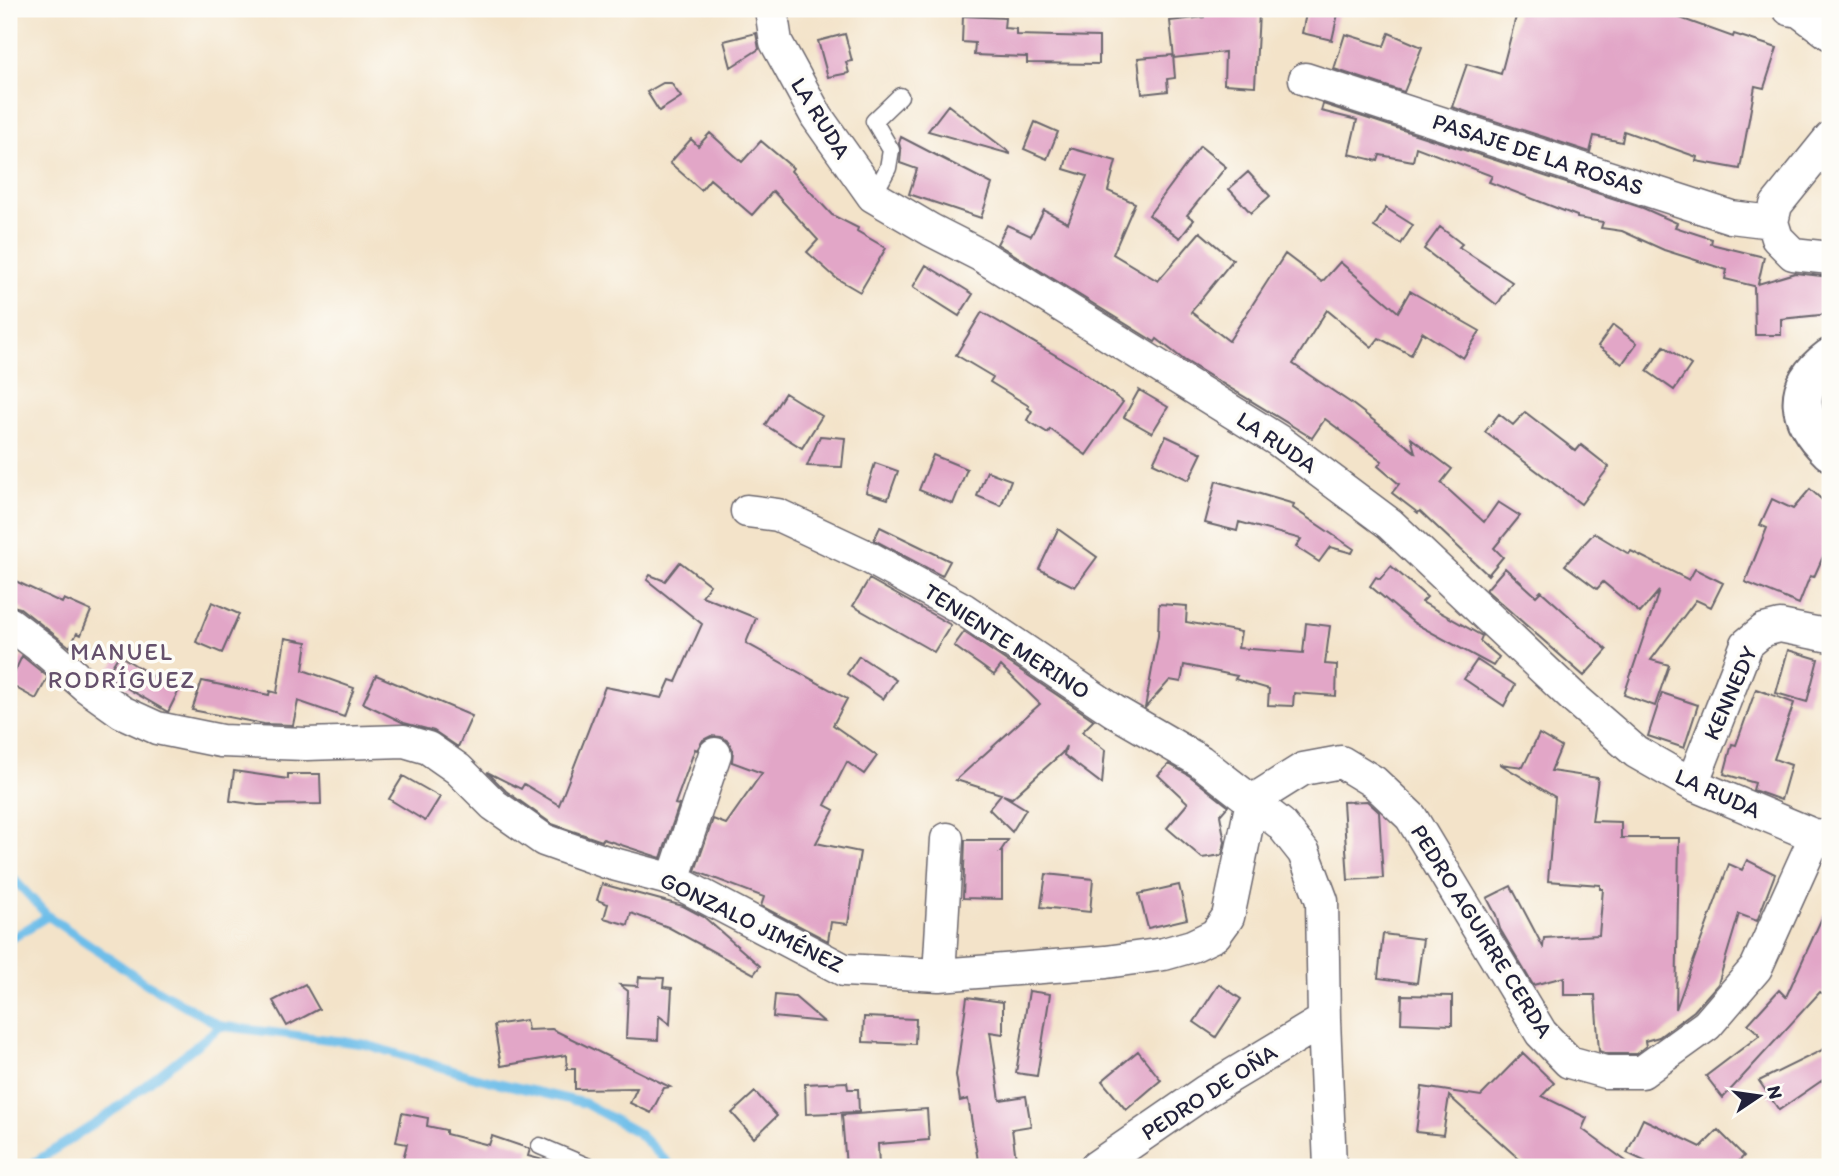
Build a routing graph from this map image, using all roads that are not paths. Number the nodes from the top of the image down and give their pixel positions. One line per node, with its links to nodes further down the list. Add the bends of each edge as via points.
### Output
1 (771, 9): 7 (street, LA RUDA, via 776,42 817,117)
2 (1789, 9): 3 (street)
3 (1830, 34)
4 (1306, 79): 8 (street, PASAJE DE LA ROSAS, via 1731,217)
5 (900, 96): 7 (lane, via 874,121 891,150 888,168)
6 (1830, 138): 8 (street, via 1776,205)
7 (873, 197): 16 (street, LA RUDA, via 980,256 1279,441 1390,524 1626,743)
8 (1772, 222): 9 (street, via 1777,238 1793,254)
9 (1830, 258)
10 (1830, 358): 11 (street, via 1802,390 1808,423)
11 (1830, 451)
12 (747, 511): 17 (street, TENIENTE MERINO, via 778,515 963,609 1114,711 1200,761)
13 (9, 623): 20 (street, GONZALO JIMÉNEZ, via 87,687 157,729 222,741 404,741 428,748 544,840)
14 (1830, 636): 16 (street, KENNEDY, via 1780,626 1763,630 1747,644)
15 (715, 754): 20 (street)
16 (1692, 784): 18 (street, LA RUDA)
17 (1252, 801): 18 (street, PEDRO AGUIRRE CERDA, via 1303,769 1340,762 1374,782 1411,817 1541,1033 1569,1062 1605,1072 1642,1072 1707,1025 1756,968); 21 (street, GONZALO JIMÉNEZ, via 1228,917 1215,935 1164,954); 22 (street, via 1282,824 1304,853 1322,901)
18 (1823, 838)
19 (947, 839): 21 (street)
20 (673, 880): 21 (street, GONZALO JIMÉNEZ, via 844,970)
21 (939, 975)
22 (1324, 1020): 25 (street, PEDRO DE OÑA, via 1206,1091); 26 (street)
23 (540, 1146): 24 (lane)
24 (589, 1167)
25 (1097, 1167)
26 (1330, 1167)

